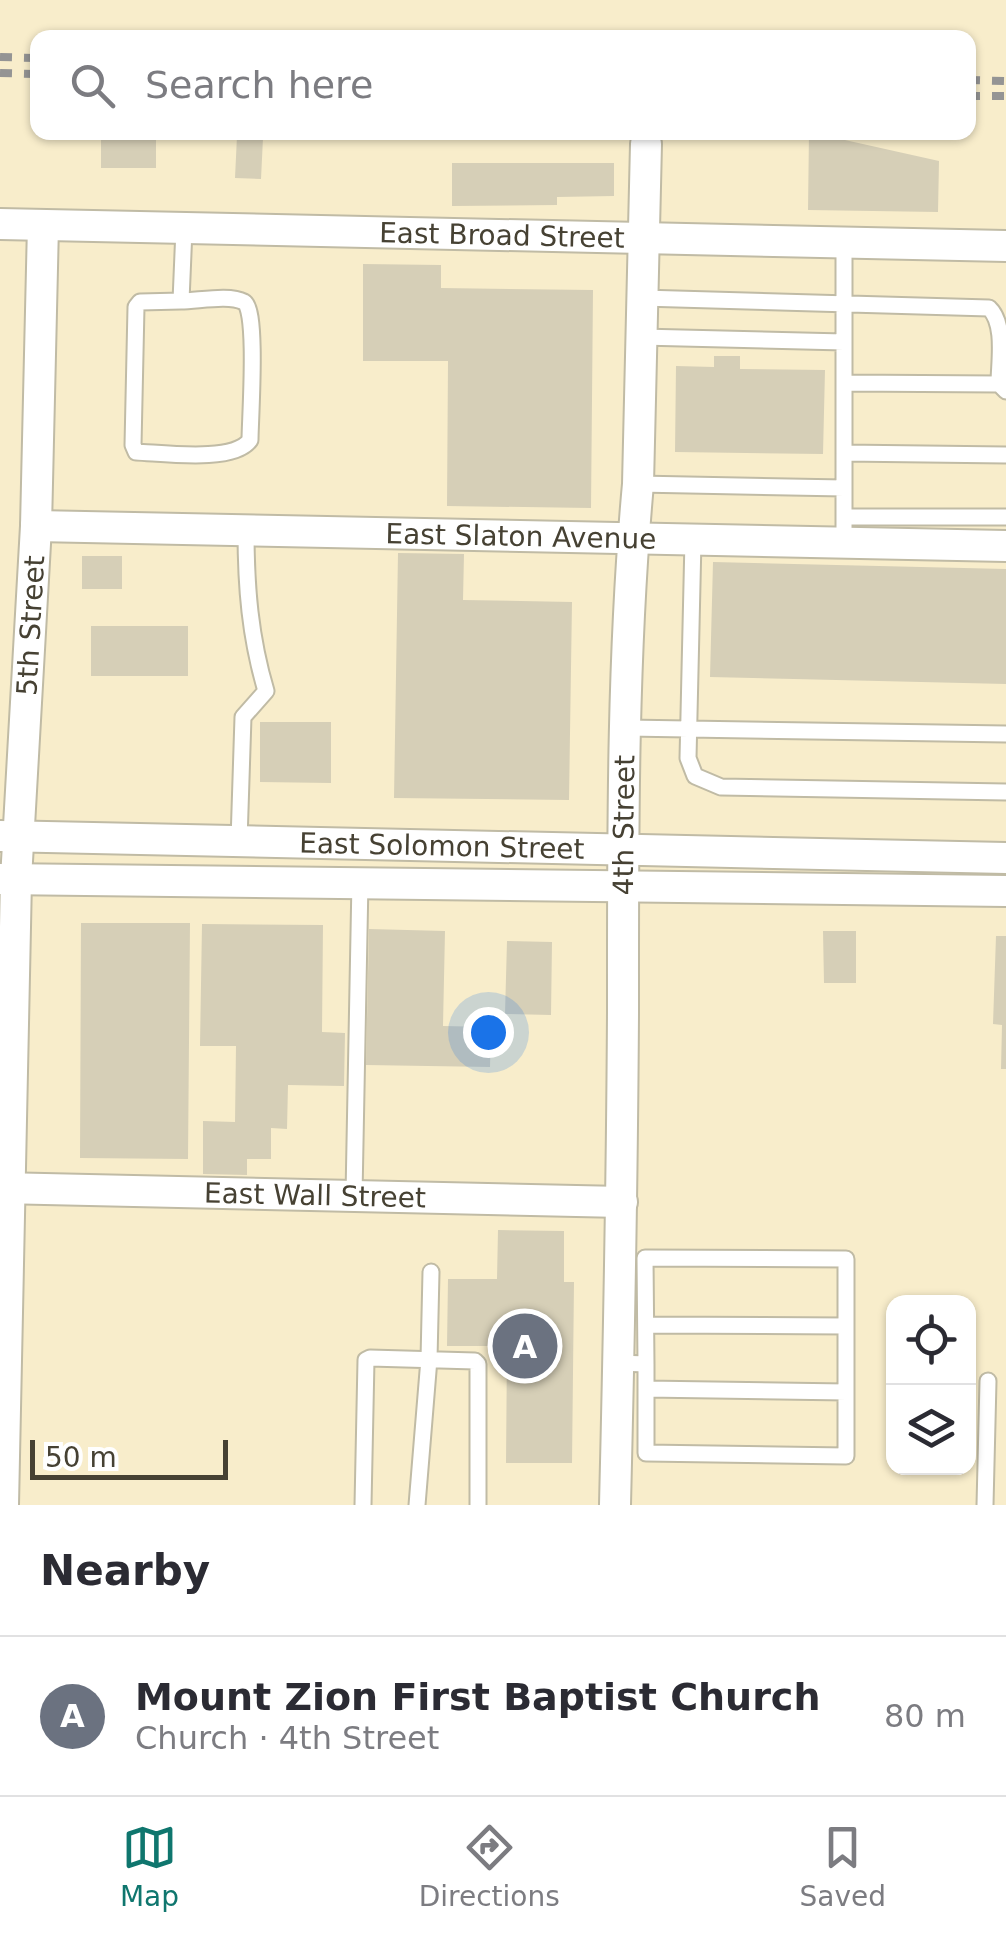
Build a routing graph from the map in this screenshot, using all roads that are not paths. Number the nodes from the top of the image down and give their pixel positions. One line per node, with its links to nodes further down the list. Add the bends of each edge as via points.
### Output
1 (646, 144): 5 (street, 4th Street)
2 (0, 224): 3 (street, East Broad Street)
3 (43, 225): 4 (street, East Broad Street); 20 (street, 5th Street)
4 (184, 229): 5 (street, East Broad Street); 9 (lane)
5 (643, 240): 6 (street, East Broad Street); 8 (street, 4th Street)
6 (844, 244): 7 (street, East Broad Street); 10 (lane)
7 (1006, 246)
8 (642, 298): 10 (lane); 11 (street, 4th Street)
9 (181, 301): 9 (lane, via 136,307 133,445 136,452 230,453 250,440 249,308 231,300)
10 (844, 304): 12 (lane); 14 (lane, via 989,308 999,326)
11 (641, 336): 12 (lane); 17 (street, 4th Street)
12 (844, 342): 13 (lane)
13 (844, 382): 14 (lane); 15 (lane)
14 (1002, 388)
15 (844, 454): 16 (lane); 18 (lane)
16 (1006, 455)
17 (638, 484): 18 (lane); 23 (street, 4th Street)
18 (844, 488): 21 (lane)
19 (1006, 518): 21 (lane)
20 (36, 526): 22 (street, East Slaton Avenue); 30 (street, 5th Street)
21 (844, 530): 24 (street, East Slaton Avenue); 25 (street, East Slaton Avenue)
22 (246, 531): 23 (street, East Slaton Avenue); 31 (lane, via 246,593 266,691 244,717)
23 (633, 540): 24 (street, East Slaton Avenue); 26 (street, 4th Street)
24 (693, 540): 27 (lane)
25 (1006, 546)
26 (627, 728): 27 (lane); 32 (street, 4th Street)
27 (688, 728): 28 (lane); 29 (lane, via 695,776 721,787)
28 (1006, 734)
29 (1006, 792)
30 (9, 836): 31 (street, East Solomon Street); 34 (street, 5th Street)
31 (239, 841): 32 (street, East Solomon Street)
32 (624, 850): 33 (street, East Solomon Street); 36 (street, 4th Street)
33 (1006, 858)
34 (8, 879): 35 (street, East Solomon Street); 38 (street, 5th Street)
35 (360, 881): 36 (street, East Solomon Street); 39 (lane)
36 (623, 888): 37 (street, East Solomon Street); 40 (street, 4th Street)
37 (1006, 891)
38 (4, 1188): 39 (street, East Wall Street); 51 (street, 5th Street)
39 (354, 1196): 40 (street, East Wall Street)
40 (622, 1202): 45 (street, 4th Street)
41 (431, 1272): 44 (lane)
42 (646, 1324): 43 (lane); 43 (lane, via 645,1258 846,1259); 45 (lane)
43 (846, 1326): 48 (lane)
44 (428, 1359): 52 (lane, via 366,1360); 53 (lane); 54 (lane, via 478,1364)
45 (632, 1363): 47 (lane); 55 (street, 4th Street)
46 (988, 1381): 49 (lane)
47 (646, 1389): 48 (lane); 48 (lane, via 646,1453 846,1456)
48 (846, 1392)
49 (987, 1441): 50 (lane); 56 (lane)
50 (1006, 1441)
51 (3, 1505)
52 (363, 1505)
53 (417, 1505)
54 (478, 1505)
55 (615, 1505)
56 (985, 1505)

